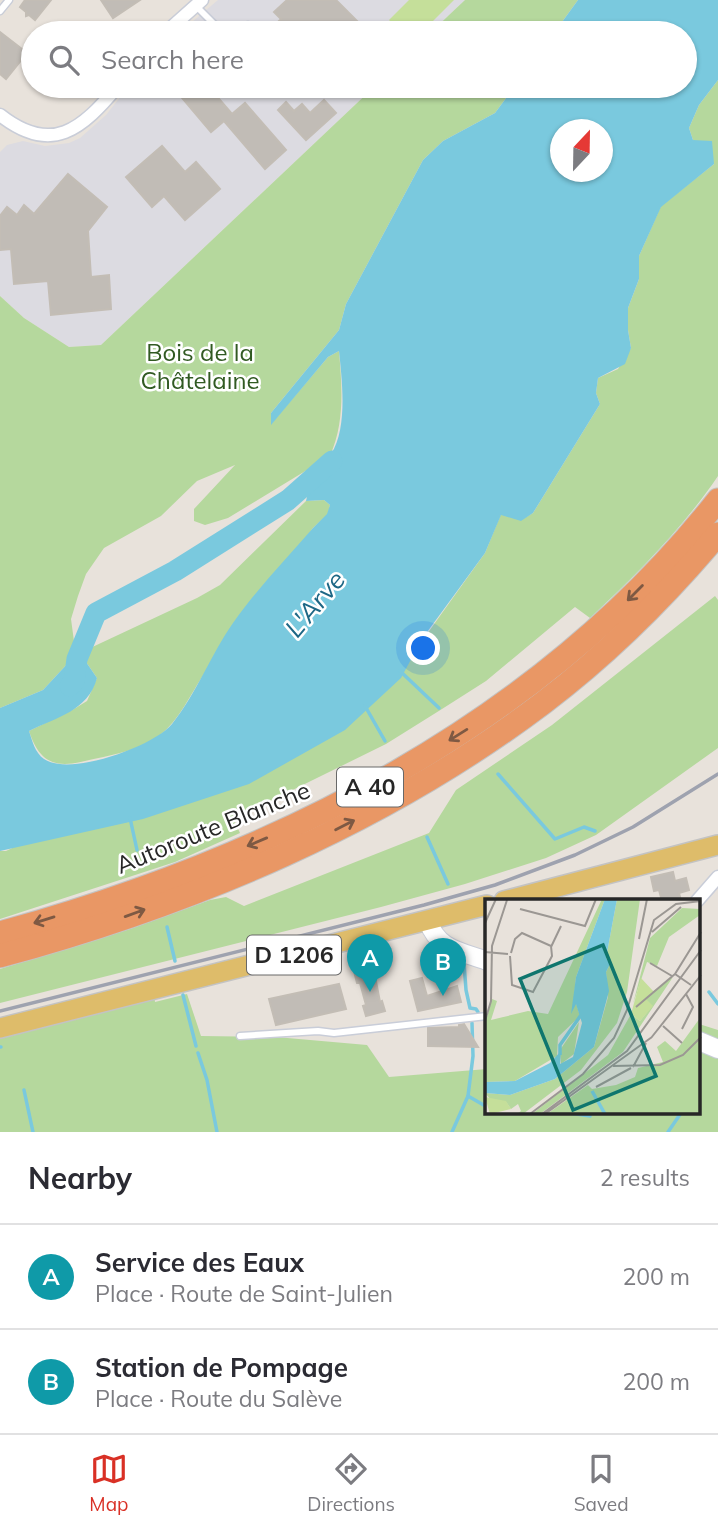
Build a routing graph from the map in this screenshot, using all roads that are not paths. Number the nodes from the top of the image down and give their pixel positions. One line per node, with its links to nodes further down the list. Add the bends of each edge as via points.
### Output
1 (9, 0): 3 (lane)
2 (199, 3): 4 (street); 5 (lane)
3 (0, 11)
4 (179, 21)
5 (213, 21)
6 (107, 98): 7 (street, via 89,119 62,134 35,134)
7 (0, 116)
8 (718, 500): 18 (highway, Autoroute Blanche / A 40, one-way to 18, via 654,574 587,638 507,702 413,763 234,852 118,896)
9 (713, 541): 19 (highway, Autoroute Blanche / A 40, one-way to 9, via 124,917 238,874 328,834 423,783 518,721 583,671)
10 (718, 845): 12 (main road)
11 (718, 856): 12 (main road)
12 (653, 863): 14 (main road)
13 (718, 877): 15 (street)
14 (512, 899)
15 (699, 899)
16 (485, 906): 17 (main road, D 1206)
17 (428, 921): 20 (street, via 442,943); 22 (main road, D 1206)
18 (0, 933)
19 (0, 956)
20 (485, 960)
21 (485, 1016): 23 (lane, via 334,1033)
22 (0, 1028)
23 (240, 1036)
24 (700, 1041): 25 (street)
25 (718, 1049)

